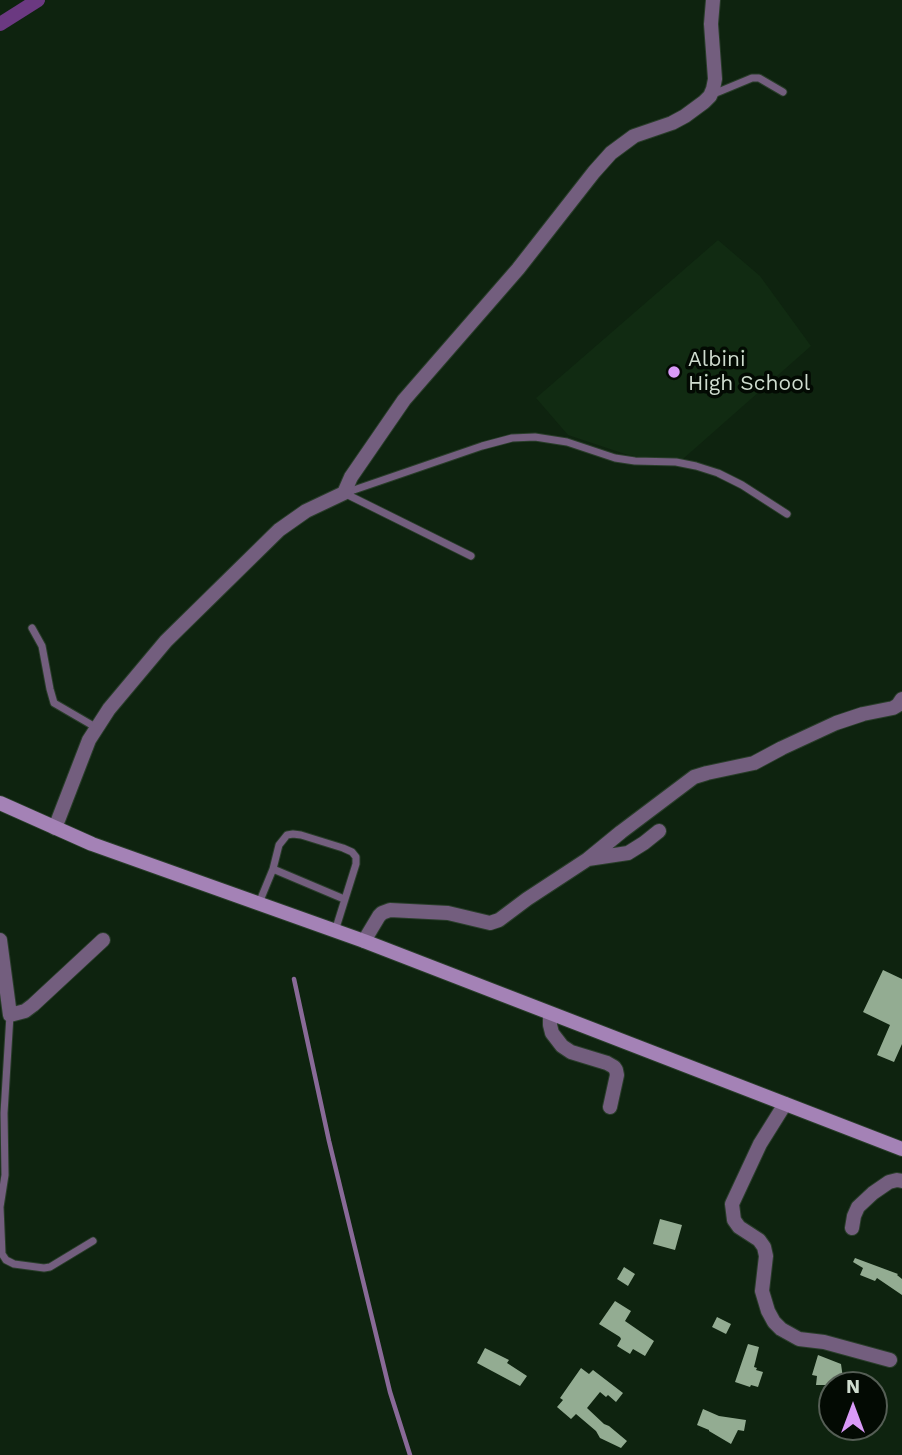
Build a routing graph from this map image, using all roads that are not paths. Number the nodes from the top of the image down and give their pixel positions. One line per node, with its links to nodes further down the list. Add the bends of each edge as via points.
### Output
1 (713, 0): 3 (street, via 715,79)
2 (783, 92): 3 (lane, via 752,78)
3 (710, 96): 4 (street, via 685,116 634,136 611,153 508,282 404,400)
4 (344, 493): 5 (lane, via 482,446 535,437 615,458 696,466 742,485); 6 (lane); 9 (street, via 278,530 166,640)
5 (787, 514)
6 (471, 555)
7 (32, 628): 9 (lane, via 41,646 54,703)
8 (902, 699): 13 (street, via 893,708 836,723 754,763 694,778)
9 (97, 728): 11 (street)
10 (0, 803): 11 (street)
11 (55, 828): 16 (street)
12 (659, 831): 13 (street, via 628,853)
13 (588, 859): 20 (street, via 499,920 490,923 448,913 390,911 379,916)
14 (274, 869): 15 (lane); 15 (lane, via 278,845 287,835 343,848 356,857); 16 (lane)
15 (344, 899): 17 (lane)
16 (259, 903): 17 (street)
17 (335, 931): 20 (street)
18 (0, 940): 22 (street)
19 (103, 940): 22 (street, via 33,1005)
20 (364, 941): 21 (street)
21 (550, 1014): 23 (street); 24 (street, via 552,1033 562,1046 614,1067 617,1074)
22 (10, 1015): 28 (lane, via 2,1254 14,1264 44,1268)
23 (785, 1104): 25 (street); 29 (street, via 732,1204 739,1227 764,1247 762,1291 768,1311 774,1322 799,1339)
24 (610, 1107)
25 (902, 1149)
26 (902, 1181): 27 (street, via 890,1182 858,1207)
27 (852, 1228)
28 (93, 1241)
29 (890, 1360)

